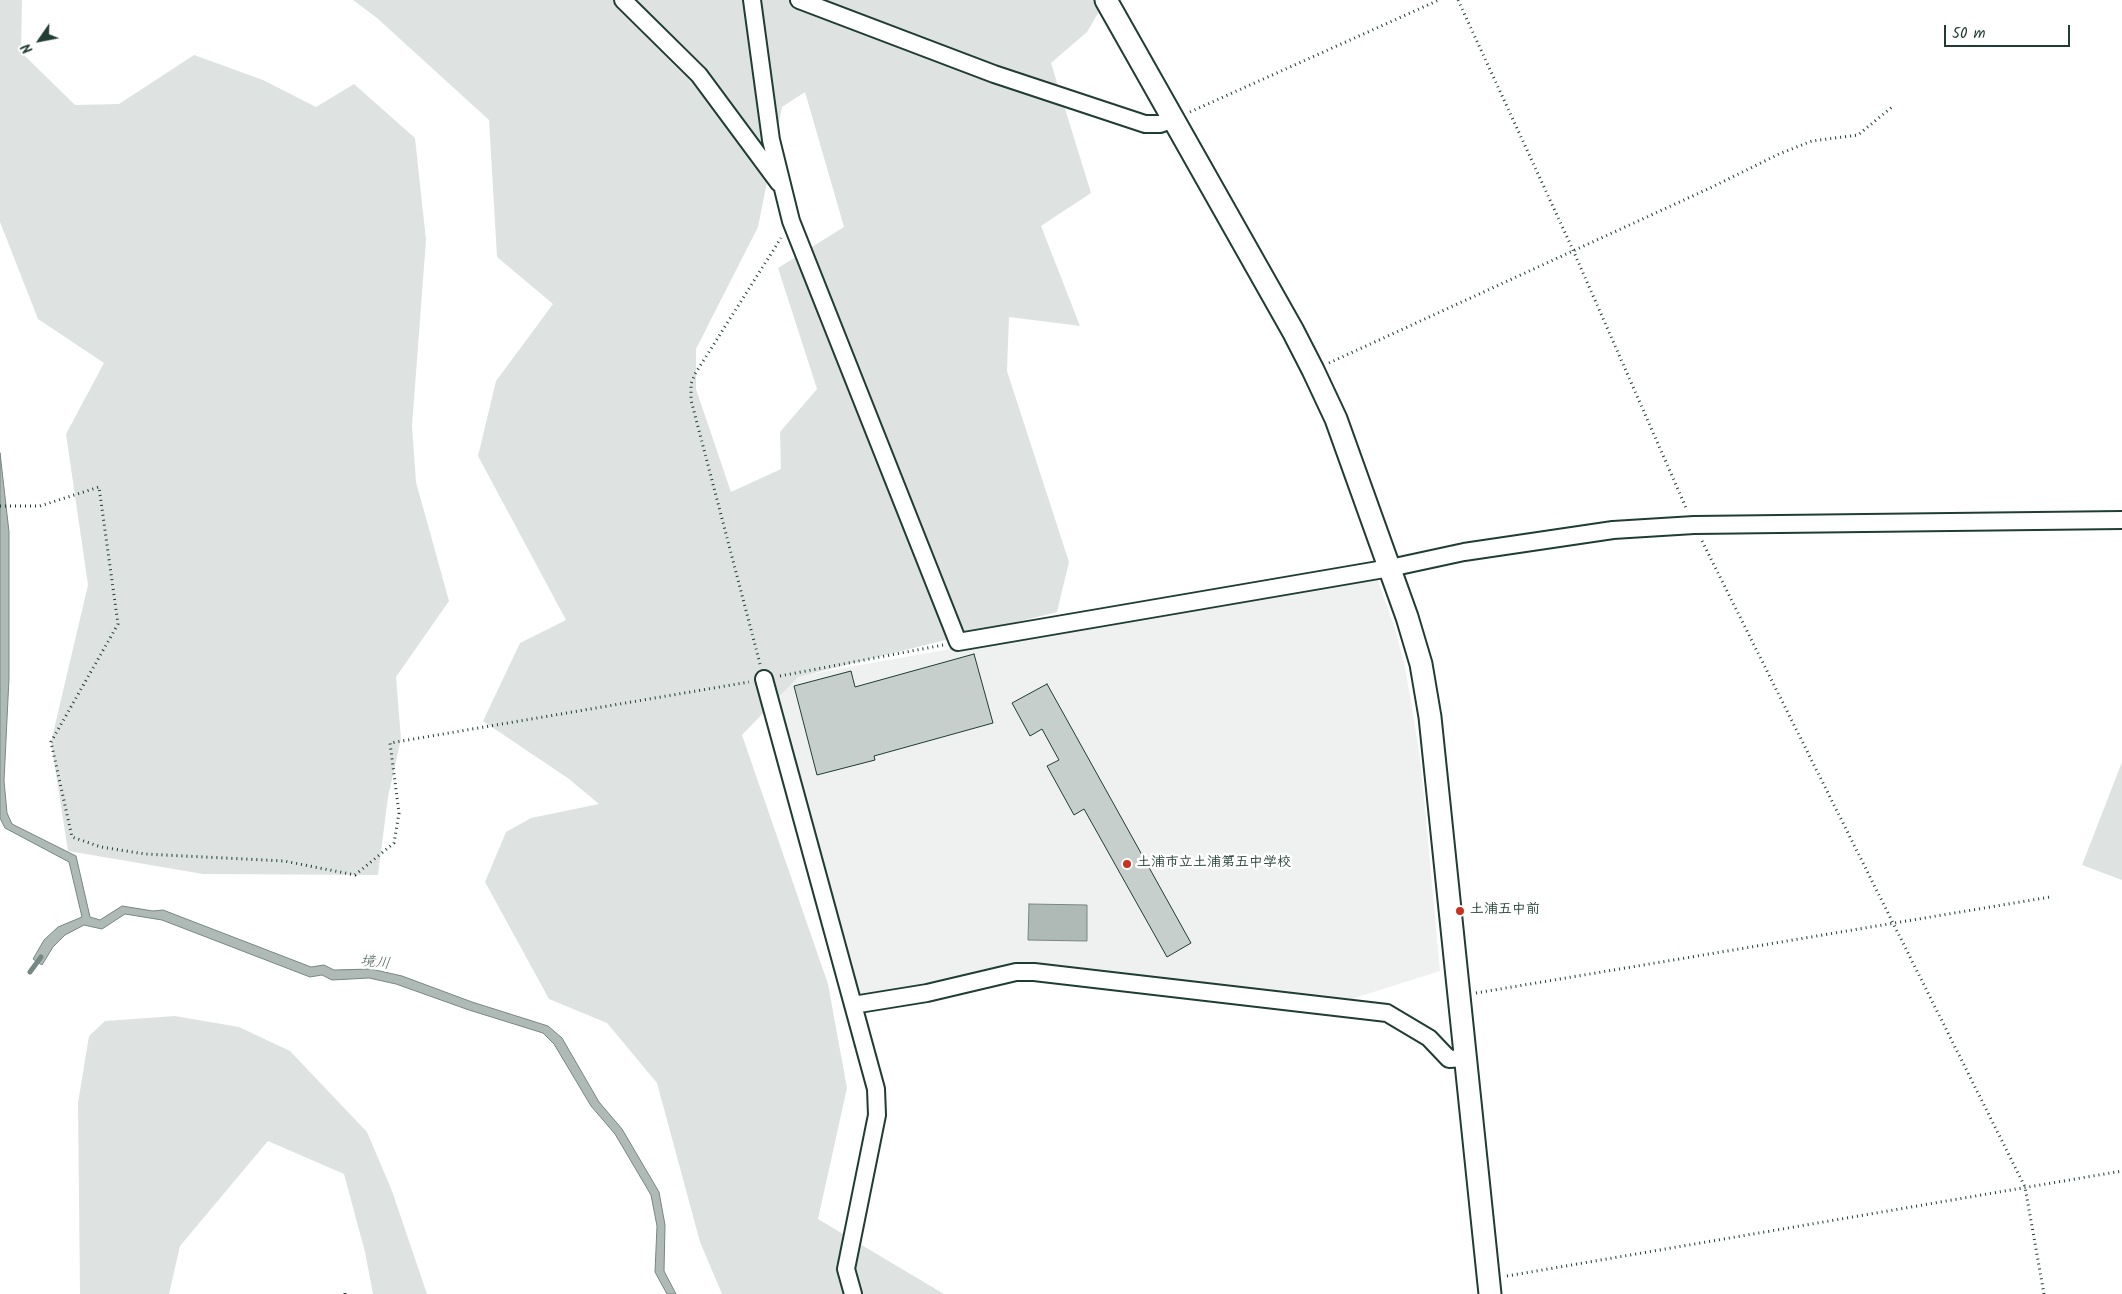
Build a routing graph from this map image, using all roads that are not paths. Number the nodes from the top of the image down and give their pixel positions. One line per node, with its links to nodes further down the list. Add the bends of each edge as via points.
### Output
1 (623, 0): 6 (street, via 699,75)
2 (752, 0): 6 (street, via 772,140)
3 (800, 0): 5 (street, via 994,74 1145,124 1160,124)
4 (1106, 0): 5 (street)
5 (1174, 119): 8 (street, via 1313,370 1336,419)
6 (783, 189): 8 (street, via 791,221 958,642)
7 (2122, 520): 8 (street, via 1694,525 1613,530 1464,552)
8 (1390, 568): 11 (street, via 1421,664 1428,708)
9 (764, 679): 10 (street)
10 (853, 1005): 11 (street, via 927,993 1016,972 1034,972 1387,1013 1429,1038 1449,1059); 13 (street, via 876,1089 876,1116 846,1269)
11 (1466, 1058): 12 (street)
12 (1489, 1287)
13 (853, 1294)

